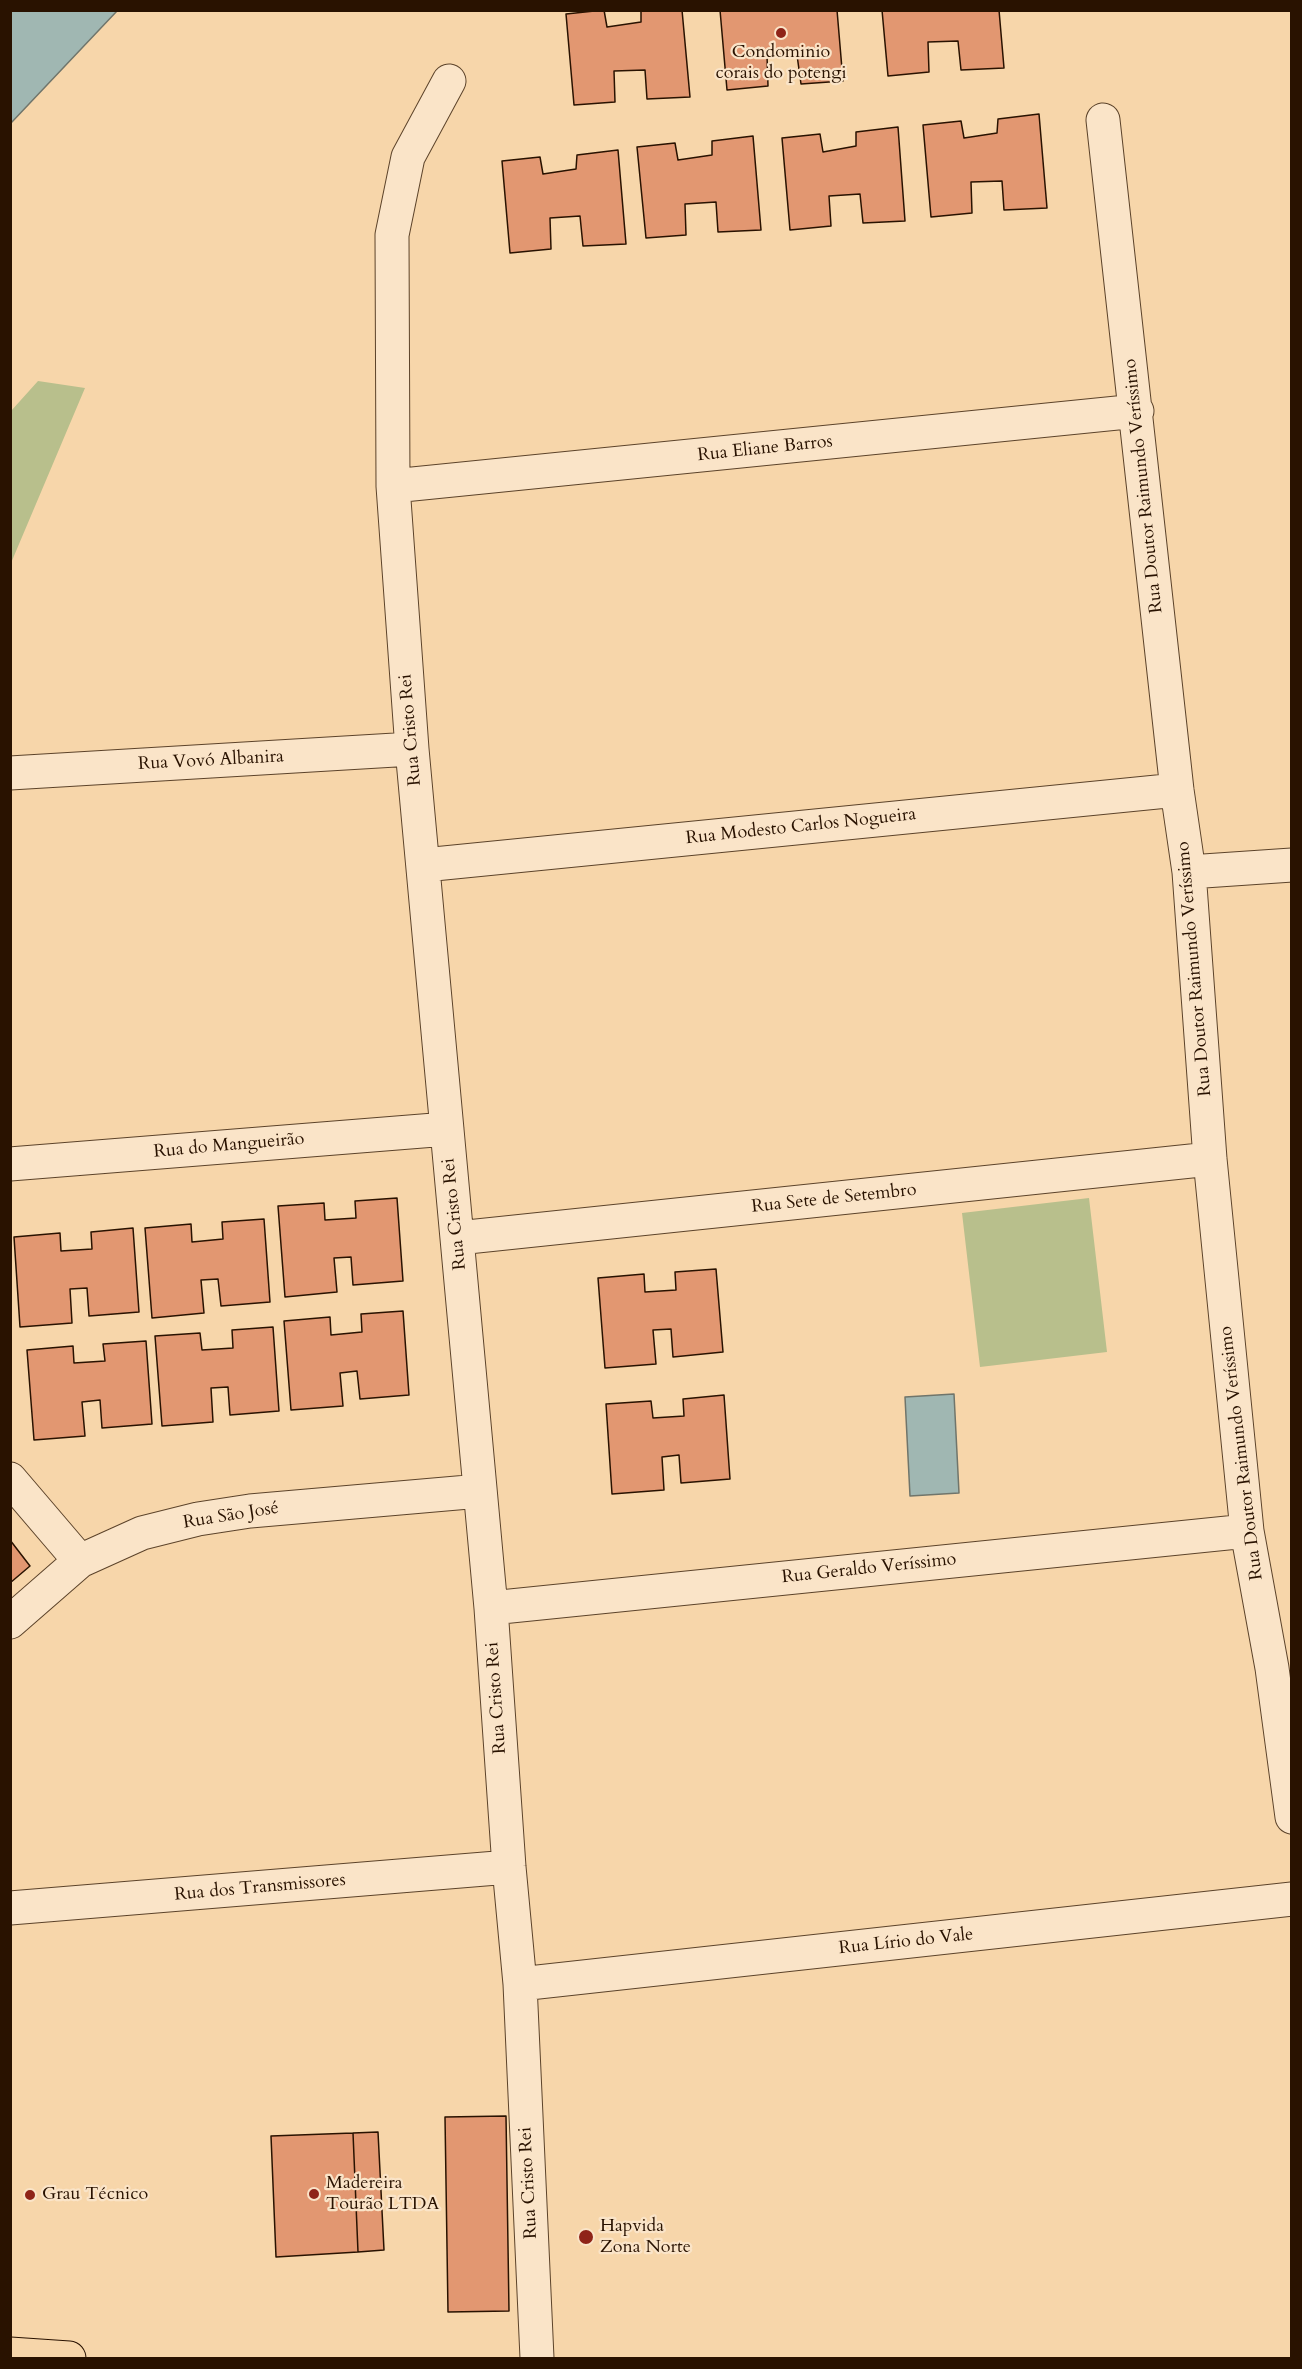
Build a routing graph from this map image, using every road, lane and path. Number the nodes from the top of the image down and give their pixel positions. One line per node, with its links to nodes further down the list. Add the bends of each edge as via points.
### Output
1 (449, 81): 4 (street, Rua Cristo Rei, via 408,157 392,235)
2 (1103, 120): 3 (street, Rua Doutor Raimundo Veríssimo)
3 (1137, 411): 4 (street, Rua Eliane Barros); 7 (street, Rua Doutor Raimundo Veríssimo)
4 (393, 486): 5 (street, Rua Cristo Rei)
5 (412, 749): 6 (street, Rua Vovó Albanira); 8 (street, Rua Cristo Rei)
6 (10, 773)
7 (1177, 790): 8 (street, Rua Modesto Carlos Nogueira); 10 (street, Rua Doutor Raimundo Veríssimo)
8 (424, 865): 11 (street, Rua Cristo Rei)
9 (1292, 865): 10 (street)
10 (1189, 872): 12 (street, Rua Doutor Raimundo Veríssimo)
11 (447, 1129): 13 (street, Rua do Mangueirão); 14 (street, Rua Cristo Rei)
12 (1210, 1159): 14 (street, Rua Sete de Setembro); 17 (street, Rua Doutor Raimundo Veríssimo)
13 (10, 1164)
14 (458, 1238): 16 (street, Rua Cristo Rei)
15 (10, 1479): 18 (street)
16 (480, 1491): 18 (street, Rua São José, via 198,1519 142,1533); 19 (street, Rua Cristo Rei)
17 (1247, 1531): 19 (street, Rua Geraldo Veríssimo); 21 (street, Rua Doutor Raimundo Veríssimo)
18 (80, 1561): 20 (street, Rua São José)
19 (491, 1608): 23 (street, Rua Cristo Rei)
20 (10, 1622)
21 (1282, 1667): 22 (street, Rua Doutor Raimundo Veríssimo)
22 (1292, 1817)
23 (509, 1867): 25 (street, Rua dos Transmissores); 26 (street, Rua Cristo Rei)
24 (1292, 1899): 26 (street, Rua Lírio do Vale)
25 (10, 1908)
26 (520, 1984): 29 (street, Rua Cristo Rei)
27 (10, 2354): 28 (highway)
28 (69, 2358)
29 (537, 2358)

